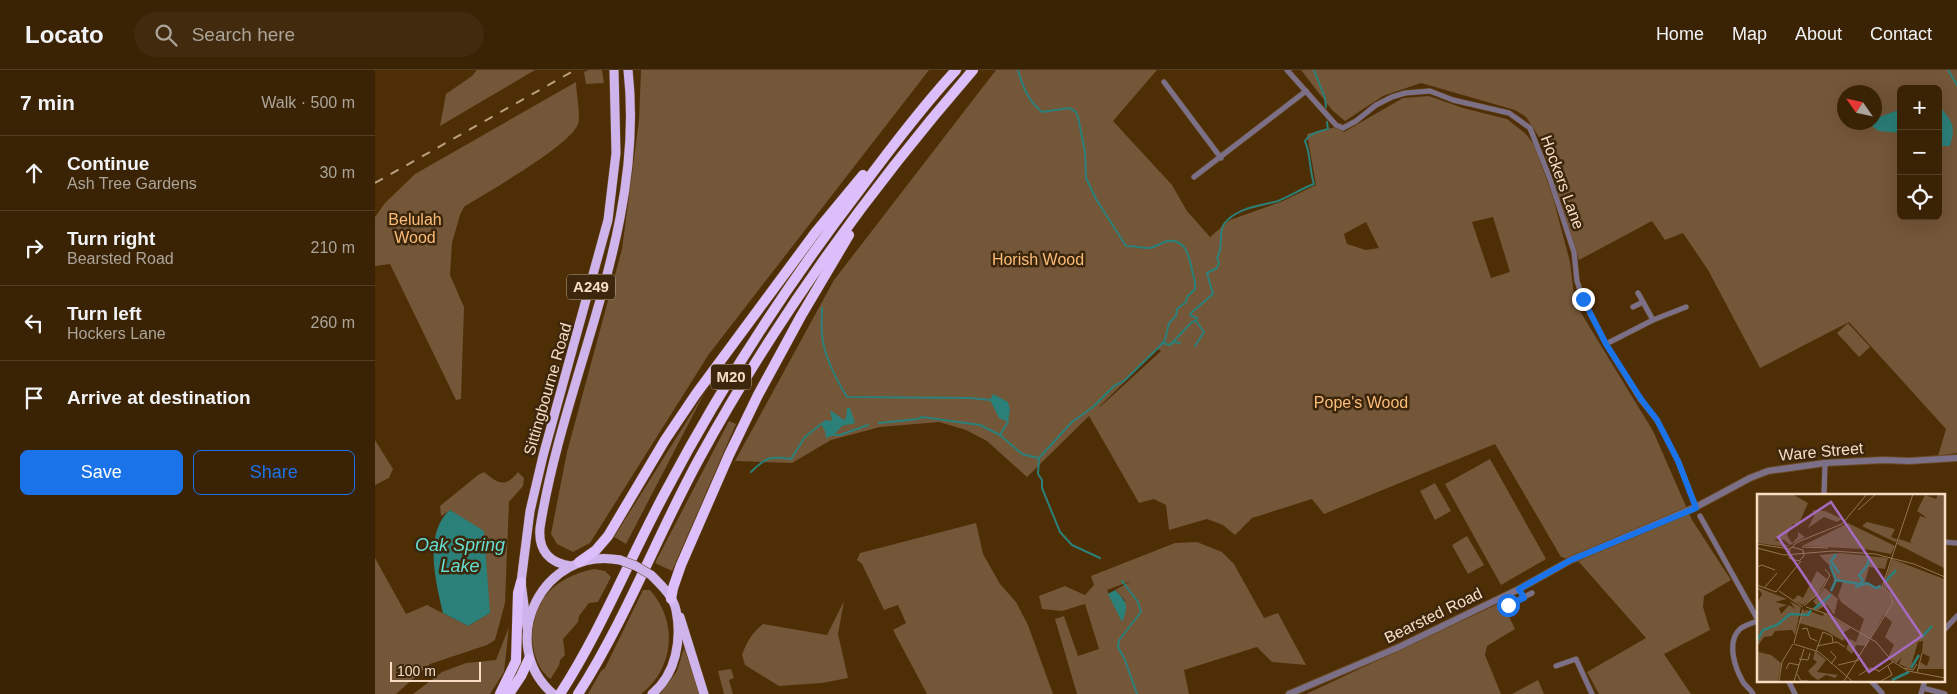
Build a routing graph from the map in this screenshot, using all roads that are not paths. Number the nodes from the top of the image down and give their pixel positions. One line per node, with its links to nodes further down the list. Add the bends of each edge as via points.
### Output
1 (614, 70): 24 (highway, Sittingbourne Road / A249, via 617,143 608,220 535,490)
2 (628, 70): 23 (highway, Sittingbourne Road / A249, via 628,168 621,218 559,438 540,528 540,542 545,554 556,563)
3 (956, 70): 8 (highway, M20)
4 (973, 70): 11 (highway, M20)
5 (1287, 70): 7 (street, Hockers Lane)
6 (1164, 82): 9 (street)
7 (1306, 91): 9 (street); 17 (street, Hockers Lane, via 1336,125 1343,128 1376,104 1392,97 1430,91 1509,113 1530,128 1574,252 1577,281 1583,299)
8 (889, 150): 23 (highway, M20, via 862,176 815,233 680,417 609,536 596,550); 48 (highway, M20, via 803,266 728,382 666,490 602,621)
9 (1221, 158): 10 (street)
10 (1194, 177)
11 (863, 207): 28 (highway, M20, via 747,417 679,570); 49 (highway, M20, via 789,312 711,438 672,510 599,661)
12 (1638, 292): 13 (street)
13 (1643, 302): 14 (street); 16 (street)
14 (1633, 307)
15 (1686, 307): 16 (street)
16 (1653, 320): 17 (street)
17 (1606, 344): 21 (street, Hockers Lane, via 1657,420 1678,461)
18 (1957, 458): 19 (street, Ware Street)
19 (1825, 463): 20 (street); 21 (street, Ware Street, via 1768,471)
20 (1824, 494)
21 (1696, 508): 25 (street, Bearsted Road, via 1571,560)
22 (1701, 516): 32 (street, via 1702,524)
23 (575, 564): 28 (highway, bridge, via 597,558 620,560 651,575); 34 (highway, via 552,580 540,594)
24 (521, 582): 34 (highway, Sittingbourne Road / A249); 45 (highway, via 517,603 516,661)
25 (1519, 589): 27 (street); 52 (street, Bearsted Road, via 1397,648)
26 (1532, 593): 27 (street)
27 (1524, 598): 29 (street)
28 (671, 599): 30 (highway)
29 (1508, 605)
30 (676, 611): 50 (highway, via 674,661 667,678); 51 (highway)
31 (1957, 616): 35 (street)
32 (1757, 618)
33 (1757, 620): 54 (street, via 1738,631 1732,648 1740,677)
34 (527, 628): 37 (highway, Sittingbourne Road)
35 (1945, 629)
36 (1580, 654): 38 (street)
37 (529, 659): 46 (highway); 47 (highway, via 543,685)
38 (1576, 659): 39 (street); 53 (street)
39 (1555, 666)
40 (1790, 682): 55 (street)
41 (1872, 682): 44 (street)
42 (1924, 682): 43 (street)
43 (1923, 688): 56 (street); 57 (street)
44 (1883, 692)
45 (500, 694)
46 (509, 694)
47 (553, 694)
48 (560, 694)
49 (578, 694)
50 (652, 694)
51 (704, 694)
52 (1289, 694)
53 (1591, 694)
54 (1753, 694)
55 (1795, 694)
56 (1921, 694)
57 (1945, 694)

